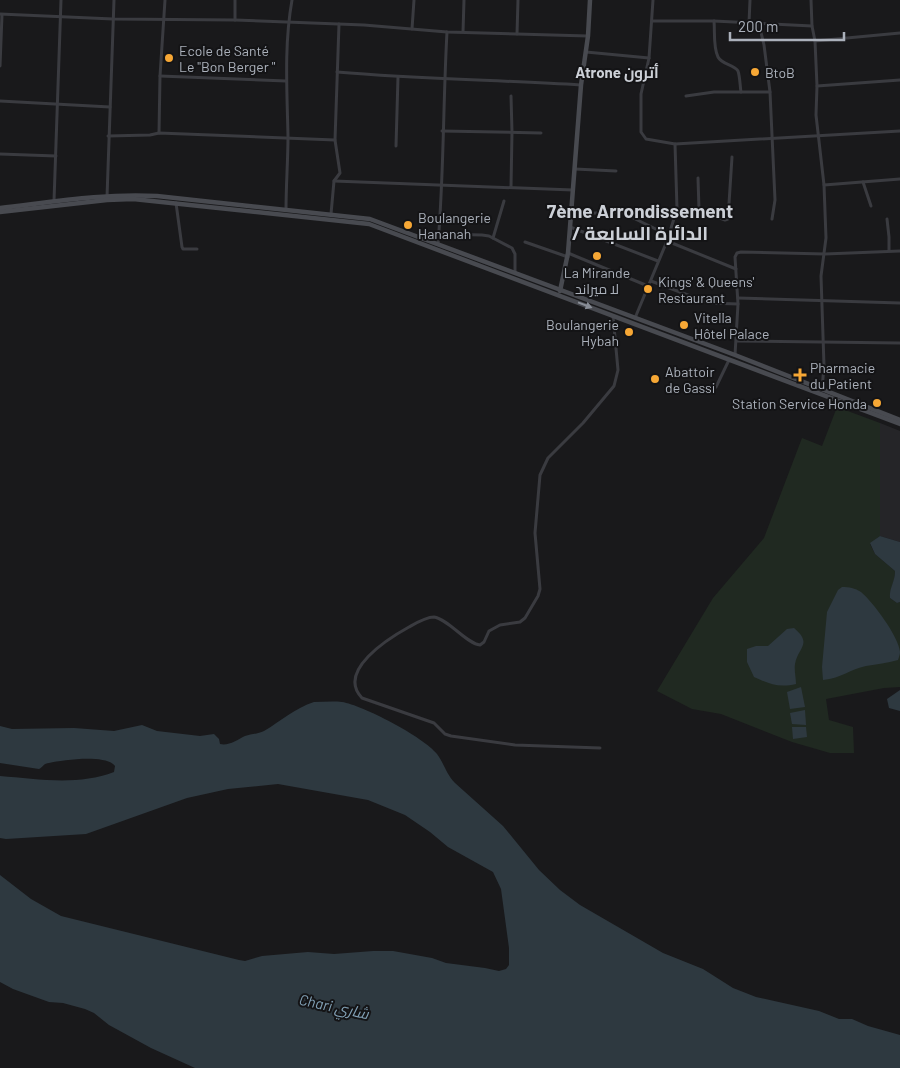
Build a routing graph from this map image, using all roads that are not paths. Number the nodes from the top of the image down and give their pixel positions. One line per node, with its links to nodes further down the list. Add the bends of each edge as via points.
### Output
1 (61, 0): 14 (street)
2 (114, 0): 15 (street)
3 (165, 0): 16 (street)
4 (235, 0): 17 (street)
5 (292, 0): 21 (street)
6 (414, 0): 25 (street)
7 (464, 0): 27 (street)
8 (518, 0): 29 (street)
9 (590, 0): 30 (main road)
10 (653, 0): 18 (street)
11 (750, 0): 20 (street)
12 (811, 0): 24 (street)
13 (1, 14): 14 (street); 34 (street)
14 (61, 17): 15 (street); 48 (street)
15 (113, 19): 16 (street); 49 (street)
16 (163, 19): 17 (street); 36 (street)
17 (235, 20): 21 (street)
18 (652, 21): 19 (street); 33 (street)
19 (714, 21): 20 (street); 43 (street, via 718,57 738,71)
20 (749, 22): 23 (street)
21 (288, 23): 22 (street); 40 (street)
22 (340, 24): 25 (street); 35 (street)
23 (759, 24): 24 (street); 44 (street)
24 (812, 26): 31 (street)
25 (412, 29): 26 (street)
26 (447, 32): 27 (street); 38 (street)
27 (462, 32): 29 (street)
28 (900, 33): 31 (street)
29 (518, 34): 30 (street)
30 (588, 36): 32 (main road)
31 (814, 41): 42 (street)
32 (586, 52): 33 (street); 41 (main road)
33 (649, 58): 60 (street, via 642,94 641,132 646,139)
34 (0, 66)
35 (337, 72): 37 (street); 59 (street)
36 (160, 76): 40 (street); 53 (street)
37 (398, 78): 38 (street); 61 (street)
38 (444, 80): 41 (street); 50 (street)
39 (900, 80): 42 (street)
40 (286, 81): 57 (street)
41 (581, 85): 65 (main road)
42 (817, 86): 55 (street)
43 (741, 92): 44 (street); 46 (street)
44 (770, 92): 58 (street)
45 (511, 96): 52 (street)
46 (686, 96)
47 (0, 101): 48 (street)
48 (58, 103): 49 (street); 63 (street)
49 (110, 107): 56 (street)
50 (442, 131): 52 (street); 71 (street)
51 (900, 131): 55 (street)
52 (512, 132): 54 (street); 73 (street)
53 (159, 133): 56 (street); 57 (street)
54 (541, 133)
55 (818, 135): 58 (street); 72 (street)
56 (108, 136): 75 (street)
57 (288, 138): 59 (street); 83 (street)
58 (772, 138): 60 (street); 88 (street, via 775,200)
59 (335, 140): 69 (street, via 340,173)
60 (675, 144): 81 (street)
61 (396, 146)
62 (0, 154): 63 (street)
63 (56, 156): 77 (street)
64 (732, 157): 84 (street, via 728,219)
65 (575, 169): 66 (street); 74 (main road)
66 (616, 171)
67 (698, 178): 84 (street)
68 (900, 179): 70 (street)
69 (334, 181): 71 (street); 86 (street)
70 (863, 182): 72 (street); 79 (street)
71 (442, 185): 73 (street); 91 (street)
72 (824, 185): 100 (street)
73 (511, 187): 74 (street)
74 (573, 190): 87 (main road)
75 (107, 198): 77 (main road); 78 (main road); 80 (main road, via 157,196); 82 (main road)
76 (504, 201): 93 (street)
77 (54, 202): 82 (main road)
78 (176, 203): 80 (main road); 97 (street, via 182,247)
79 (871, 206)
80 (254, 208): 83 (main road); 108 (main road, via 369,224)
81 (677, 209): 84 (street); 85 (street); 92 (street)
82 (0, 210)
83 (286, 210): 86 (main road)
84 (699, 210)
85 (620, 212): 87 (street); 92 (street)
86 (331, 214): 96 (main road, via 370,219)
87 (572, 214): 90 (main road)
88 (772, 219)
89 (887, 219): 98 (street)
90 (570, 227): 101 (main road); 102 (street)
91 (439, 234): 93 (street, via 475,234); 96 (street)
92 (668, 235): 94 (street)
93 (493, 238): 104 (street, via 514,250)
94 (667, 241): 102 (street); 103 (street)
95 (525, 242): 101 (street)
96 (438, 244): 104 (main road)
97 (197, 249)
98 (889, 250): 99 (street); 100 (street)
99 (900, 251)
100 (825, 254): 103 (street, via 741,252 736,253); 110 (street)
101 (568, 255): 106 (street); 107 (main road)
102 (658, 261): 105 (street)
103 (736, 269): 109 (street)
104 (515, 273): 107 (main road)
105 (651, 281): 106 (street); 112 (street, via 709,303)
106 (648, 286): 114 (street)
107 (561, 290): 108 (main road); 114 (main road)
108 (558, 295): 113 (main road, one-way to 113)
109 (738, 298): 110 (street); 112 (street)
110 (822, 300): 111 (street); 116 (street)
111 (900, 303)
112 (738, 304): 115 (street)
113 (612, 316): 119 (main road); 124 (street, via 618,370 614,386 548,458 540,475 535,534 540,589 525,618 489,631 480,645 439,619 430,618 416,623 380,645 362,663 356,679 356,690 362,698 434,722 450,736 515,746)
114 (635, 318): 118 (main road)
115 (737, 341): 116 (street); 118 (street)
116 (823, 341): 117 (street); 121 (street)
117 (900, 343)
118 (736, 355): 121 (main road)
119 (729, 360): 120 (street); 123 (main road)
120 (716, 387)
121 (822, 389): 122 (main road)
122 (900, 420)
123 (900, 424)
124 (600, 748)

